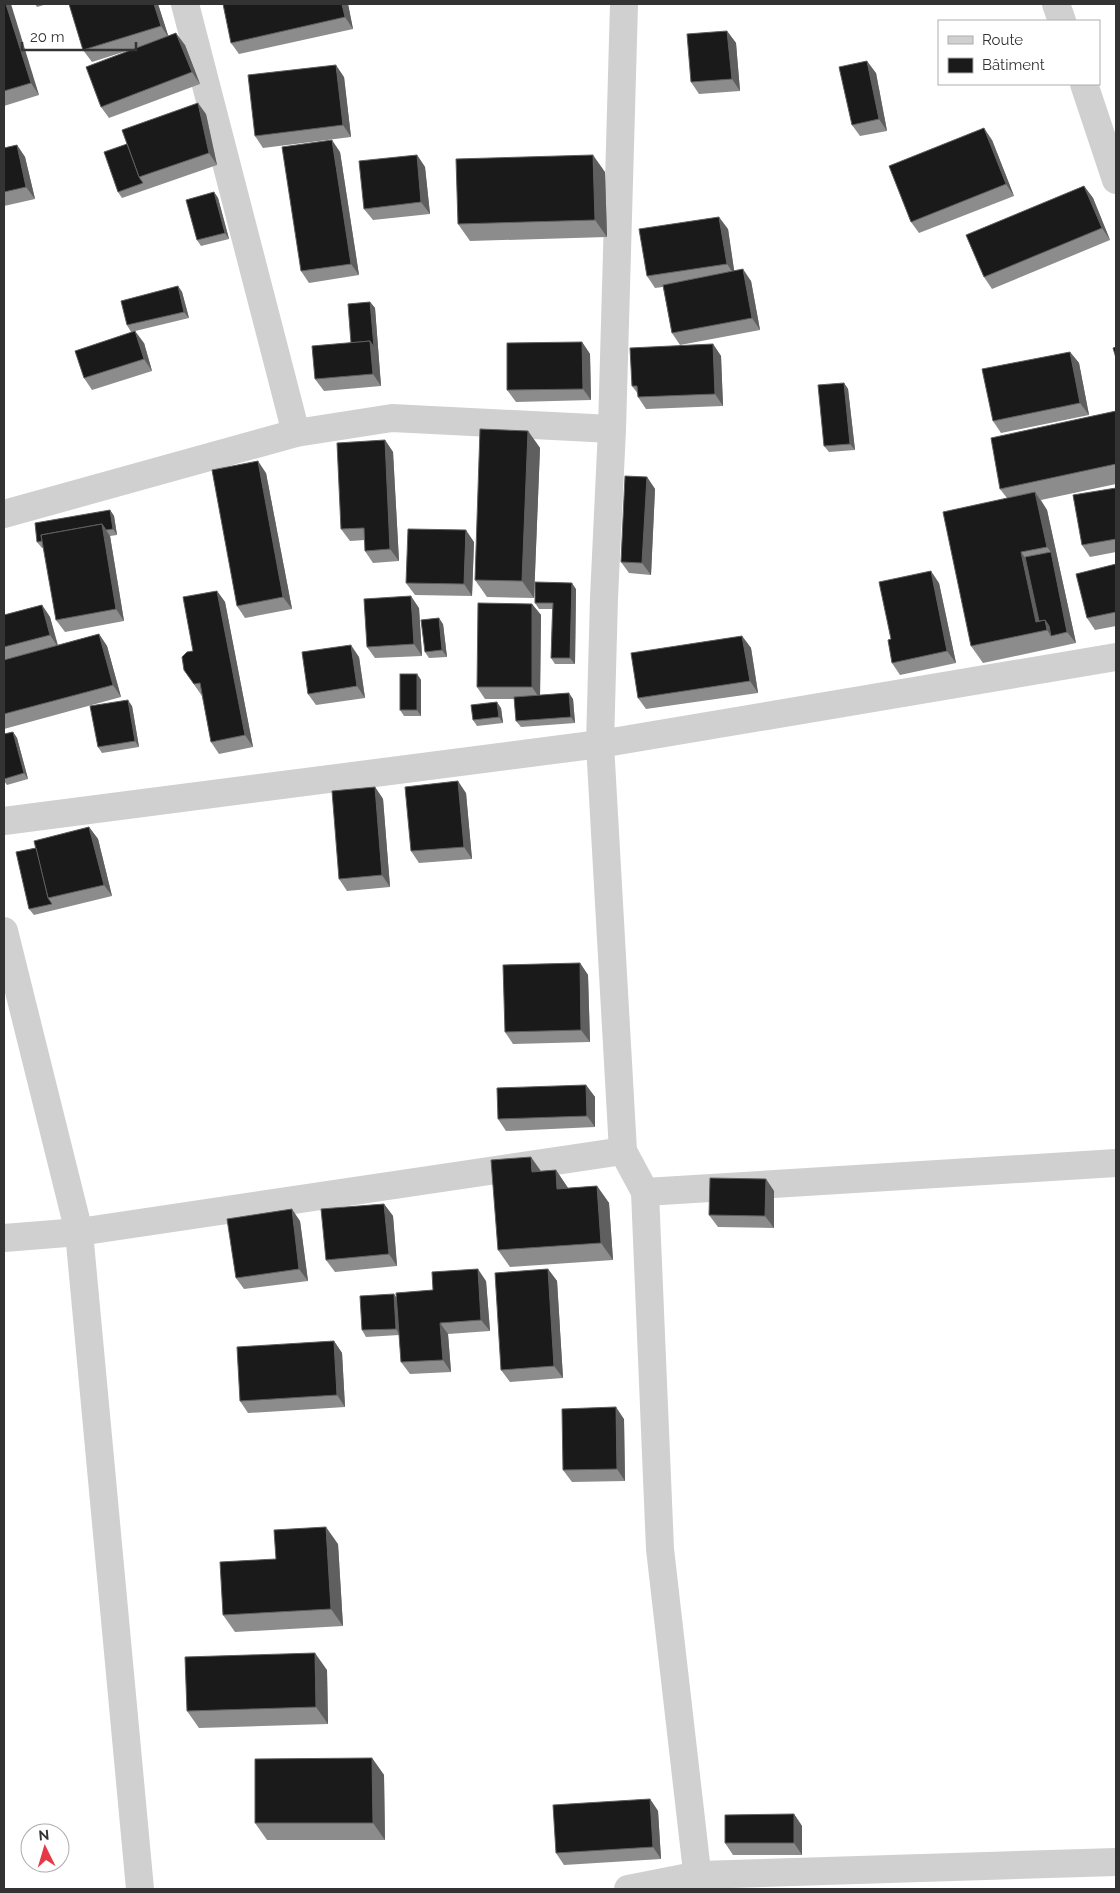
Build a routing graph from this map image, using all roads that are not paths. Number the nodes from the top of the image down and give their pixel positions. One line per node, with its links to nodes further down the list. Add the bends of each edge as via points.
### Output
1 (185, 4): 8 (street)
2 (624, 4): 7 (street)
3 (1056, 4): 4 (street)
4 (1062, 20)
5 (1084, 85): 6 (street)
6 (1116, 180)
7 (612, 429): 8 (street, via 392,418); 11 (street)
8 (296, 433): 9 (street)
9 (4, 514)
10 (1116, 657): 11 (street)
11 (600, 744): 12 (street); 14 (street)
12 (4, 821)
13 (4, 931): 17 (street)
14 (623, 1151): 16 (street); 17 (street)
15 (1116, 1163): 16 (street)
16 (645, 1192): 20 (street, via 660,1549)
17 (79, 1232): 18 (street); 21 (street)
18 (4, 1238)
19 (1116, 1862): 20 (street)
20 (699, 1882): 22 (street)
21 (140, 1889)
22 (628, 1889)

